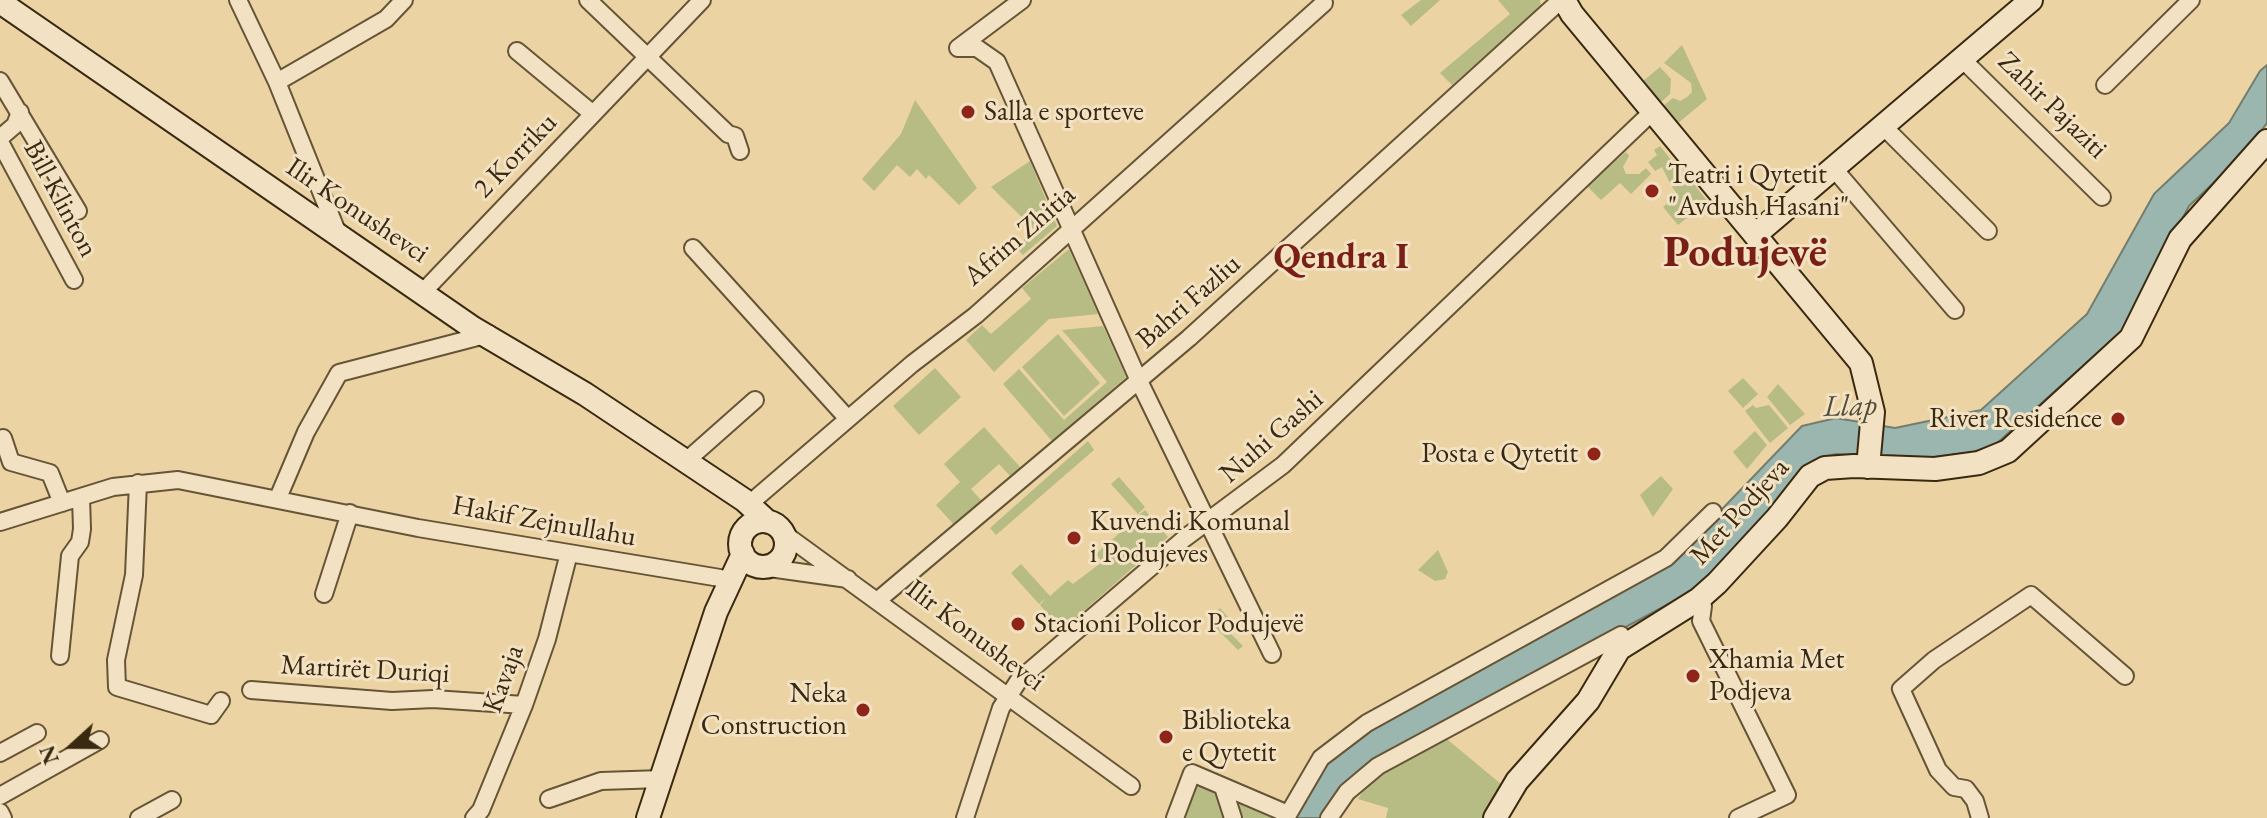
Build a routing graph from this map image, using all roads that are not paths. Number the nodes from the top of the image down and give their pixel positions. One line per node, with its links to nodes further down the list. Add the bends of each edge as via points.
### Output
1 (238, 0): 15 (street)
2 (404, 0): 15 (street, via 386,19)
3 (588, 0): 12 (street)
4 (702, 0): 12 (street, 2 Korriku)
5 (1022, 0): 27 (street, via 958,48 977,48 997,62)
6 (2191, 0): 16 (street)
7 (1563, 1): 18 (main road); 36 (street, Bahri Fazliu)
8 (2027, 1): 13 (main road, Zahir Pajaziti)
9 (1324, 3): 27 (street, Afrim Zhitia)
10 (3, 8): 30 (main road, Ilir Konushevci)
11 (517, 51): 19 (street)
12 (647, 55): 19 (street, 2 Korriku); 23 (street, via 735,136)
13 (1961, 58): 20 (main road, Zahir Pajaziti); 25 (street, Zahir Pajaziti)
14 (0, 81): 17 (street, Bill Klinton)
15 (277, 82): 30 (street)
16 (2105, 85)
17 (20, 112): 21 (street, Bill Klinton); 26 (street, Bill Klinton)
18 (1652, 112): 29 (main road); 50 (street, Nuhi Gashi, via 1294,456)
19 (593, 114): 33 (street, 2 Korriku)
20 (1883, 126): 24 (main road, Zahir Pajaziti); 28 (street)
21 (0, 140): 32 (street, Bill Klinton)
22 (2267, 141): 40 (main road, Met Podjeva, via 2180,239 2131,338 2008,451 1979,463 1935,469)
23 (740, 151)
24 (1835, 170): 29 (main road, Zahir Pajaziti); 34 (street)
25 (2102, 197)
26 (78, 211)
27 (1071, 231): 36 (street); 38 (street, Afrim Zhitia)
28 (1988, 231)
29 (1755, 235): 40 (main road, via 1861,363 1870,392)
30 (339, 237): 33 (main road, Ilir Konushevci)
31 (693, 248): 38 (street)
32 (74, 280)
33 (423, 292): 35 (main road, Ilir Konushevci)
34 (1955, 310)
35 (486, 334): 41 (main road, Ilir Konushevci); 44 (street, via 339,373)
36 (1139, 381): 50 (street); 59 (street, Bahri Fazliu)
37 (755, 400): 41 (street)
38 (848, 419): 46 (street, Afrim Zhitia)
39 (3, 438): 45 (street, via 11,462 50,473)
40 (1868, 461): 58 (main road, Met Podjeva, via 1810,476 1737,565)
41 (685, 462): 46 (main road, Ilir Konushevci)
42 (138, 483): 43 (street, Hakif Zejnullahu); 44 (street, Hakif Zejnullahu, via 186,481); 66 (street, via 134,575 116,660 117,687 211,715)
43 (81, 497): 45 (street, Hakif Zejnullahu); 62 (street, via 82,529 70,556)
44 (278, 498): 48 (street, Hakif Zejnullahu)
45 (62, 503): 49 (street, Hakif Zejnullahu)
46 (748, 505): 51 (main road); 52 (main road)
47 (1713, 512): 80 (street, via 1666,558 1367,723 1321,758)
48 (350, 513): 53 (street, Hakif Zejnullahu); 57 (street)
49 (0, 522)
50 (1209, 522): 61 (street); 65 (street, Nuhi Gashi, via 1062,640)
51 (776, 528): 52 (main road, via 754,523); 54 (main road, via 786,547 780,559); 55 (street, Ilir Konushevci)
52 (743, 544): 54 (main road, via 751,563); 56 (main road)
53 (569, 553): 56 (street, Hakif Zejnullahu); 67 (street, Kavaja)
54 (762, 567): 55 (street)
55 (848, 579): 59 (street, Ilir Konushevci)
56 (728, 583): 71 (main road)
57 (324, 594)
58 (1699, 599): 79 (main road, Met Podjeva, via 1619,649 1588,701 1517,781); 89 (street, via 1701,621 1787,795)
59 (877, 601): 65 (street, Ilir Konushevci)
60 (1621, 635): 88 (street, via 1378,766 1347,792)
61 (1272, 654)
62 (60, 656)
63 (2125, 676): 90 (street, via 2031,595 1947,650 1901,689 1938,770 1954,787 1966,789)
64 (251, 690): 67 (street, Martirët Duriqi)
65 (1006, 696): 72 (street, Ilir Konushevci); 85 (street, Nuhi Gashi)
66 (221, 701)
67 (524, 705): 83 (street, Kavaja)
68 (37, 733): 70 (street)
69 (100, 740): 75 (street)
70 (0, 753)
71 (662, 779): 76 (street, via 601,781); 84 (main road)
72 (1131, 786)
73 (1223, 787): 74 (street); 86 (street, via 1192,773); 87 (street)
74 (1239, 794): 80 (street); 87 (street)
75 (0, 796)
76 (549, 799)
77 (172, 800): 82 (street)
78 (0, 812): 81 (street)
79 (1500, 815)
80 (1287, 816)
81 (3, 818)
82 (139, 818)
83 (474, 818)
84 (648, 818)
85 (965, 818)
86 (1175, 818)
87 (1233, 818)
88 (1329, 818)
89 (1738, 818)
90 (1980, 818)

